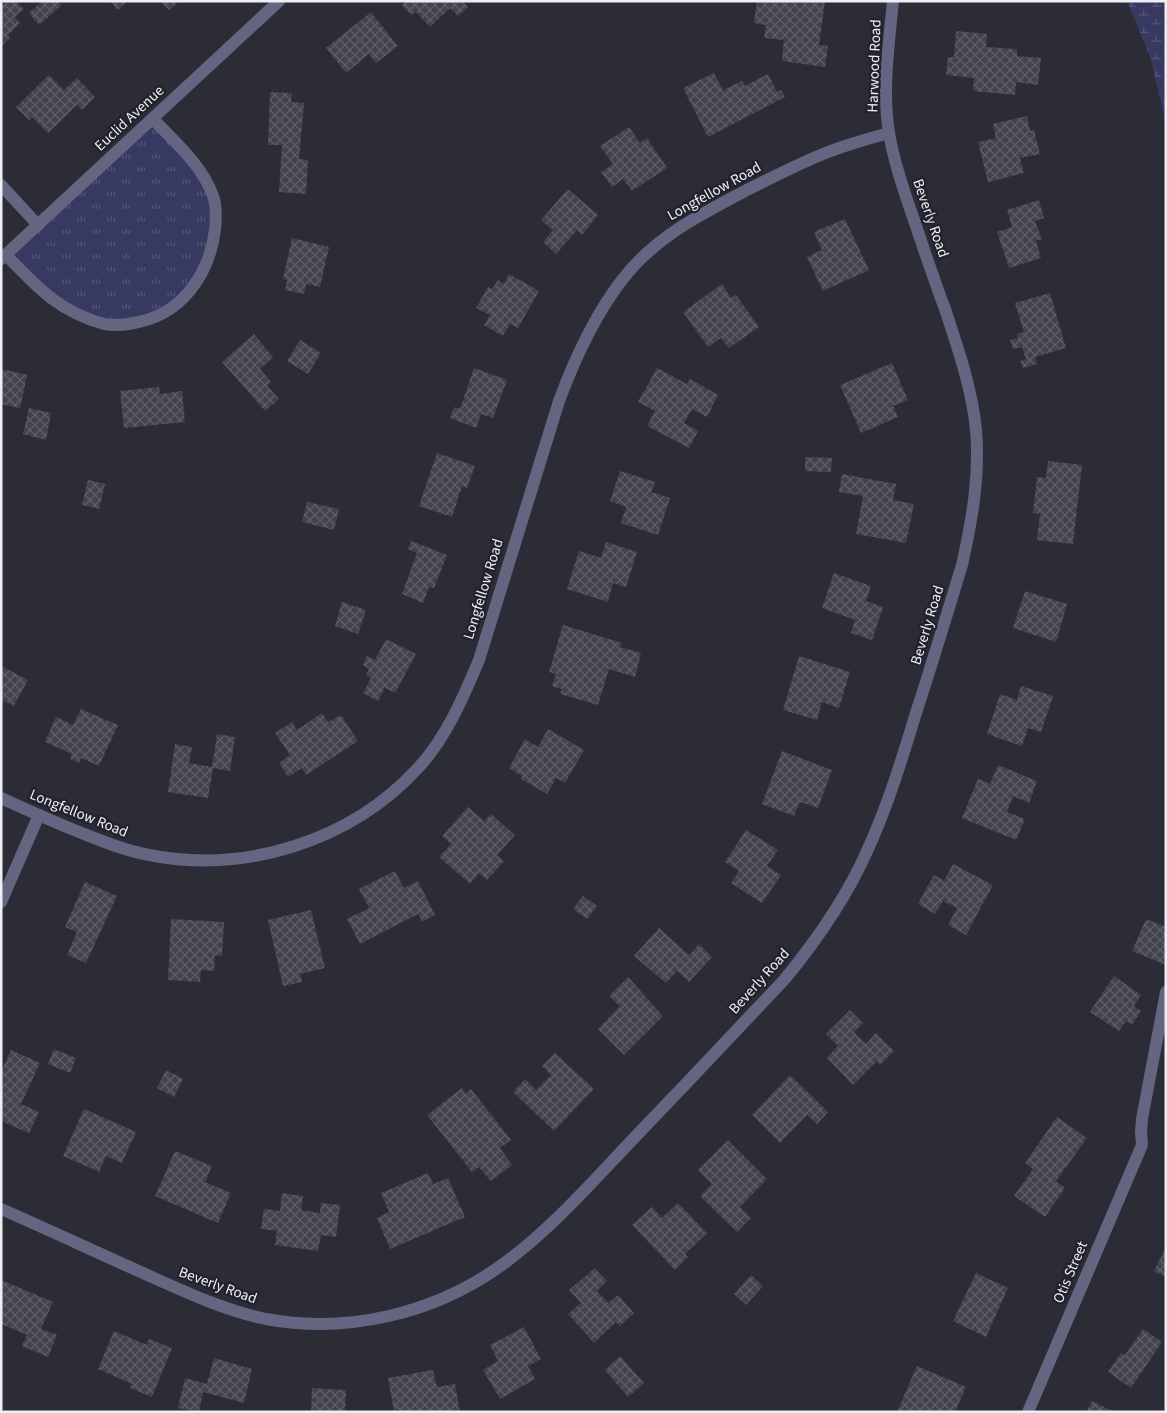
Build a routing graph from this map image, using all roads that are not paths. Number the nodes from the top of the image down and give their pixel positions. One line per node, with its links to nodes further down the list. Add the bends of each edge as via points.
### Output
1 (279, 1): 3 (street, Euclid Avenue)
2 (893, 1): 4 (street, Harwood Road, via 886,102)
3 (153, 119): 6 (street, Euclid Avenue); 7 (street, via 189,157 214,198 214,243 196,285 180,302 162,315 140,322 106,324 62,307)
4 (889, 133): 9 (street, Longfellow Road, via 824,153 704,212 672,232 623,278 586,335 565,384 467,689 436,746 396,790 340,828 308,842 276,852 211,861 149,855 112,846); 12 (street, Beverly Road, via 905,195 955,338 971,399 978,463 975,498 962,564 884,810 850,885 808,951 559,1216 529,1243 500,1267 466,1288 398,1315 362,1321 297,1324 229,1309)
5 (1, 185): 6 (street)
6 (38, 225): 7 (street, Euclid Avenue)
7 (3, 257)
8 (1, 798): 9 (street, Longfellow Road)
9 (39, 815): 10 (street)
10 (1, 902)
11 (1166, 992): 13 (street, Otis Street, via 1142,1119 1142,1145)
12 (1, 1209)
13 (1028, 1412)

